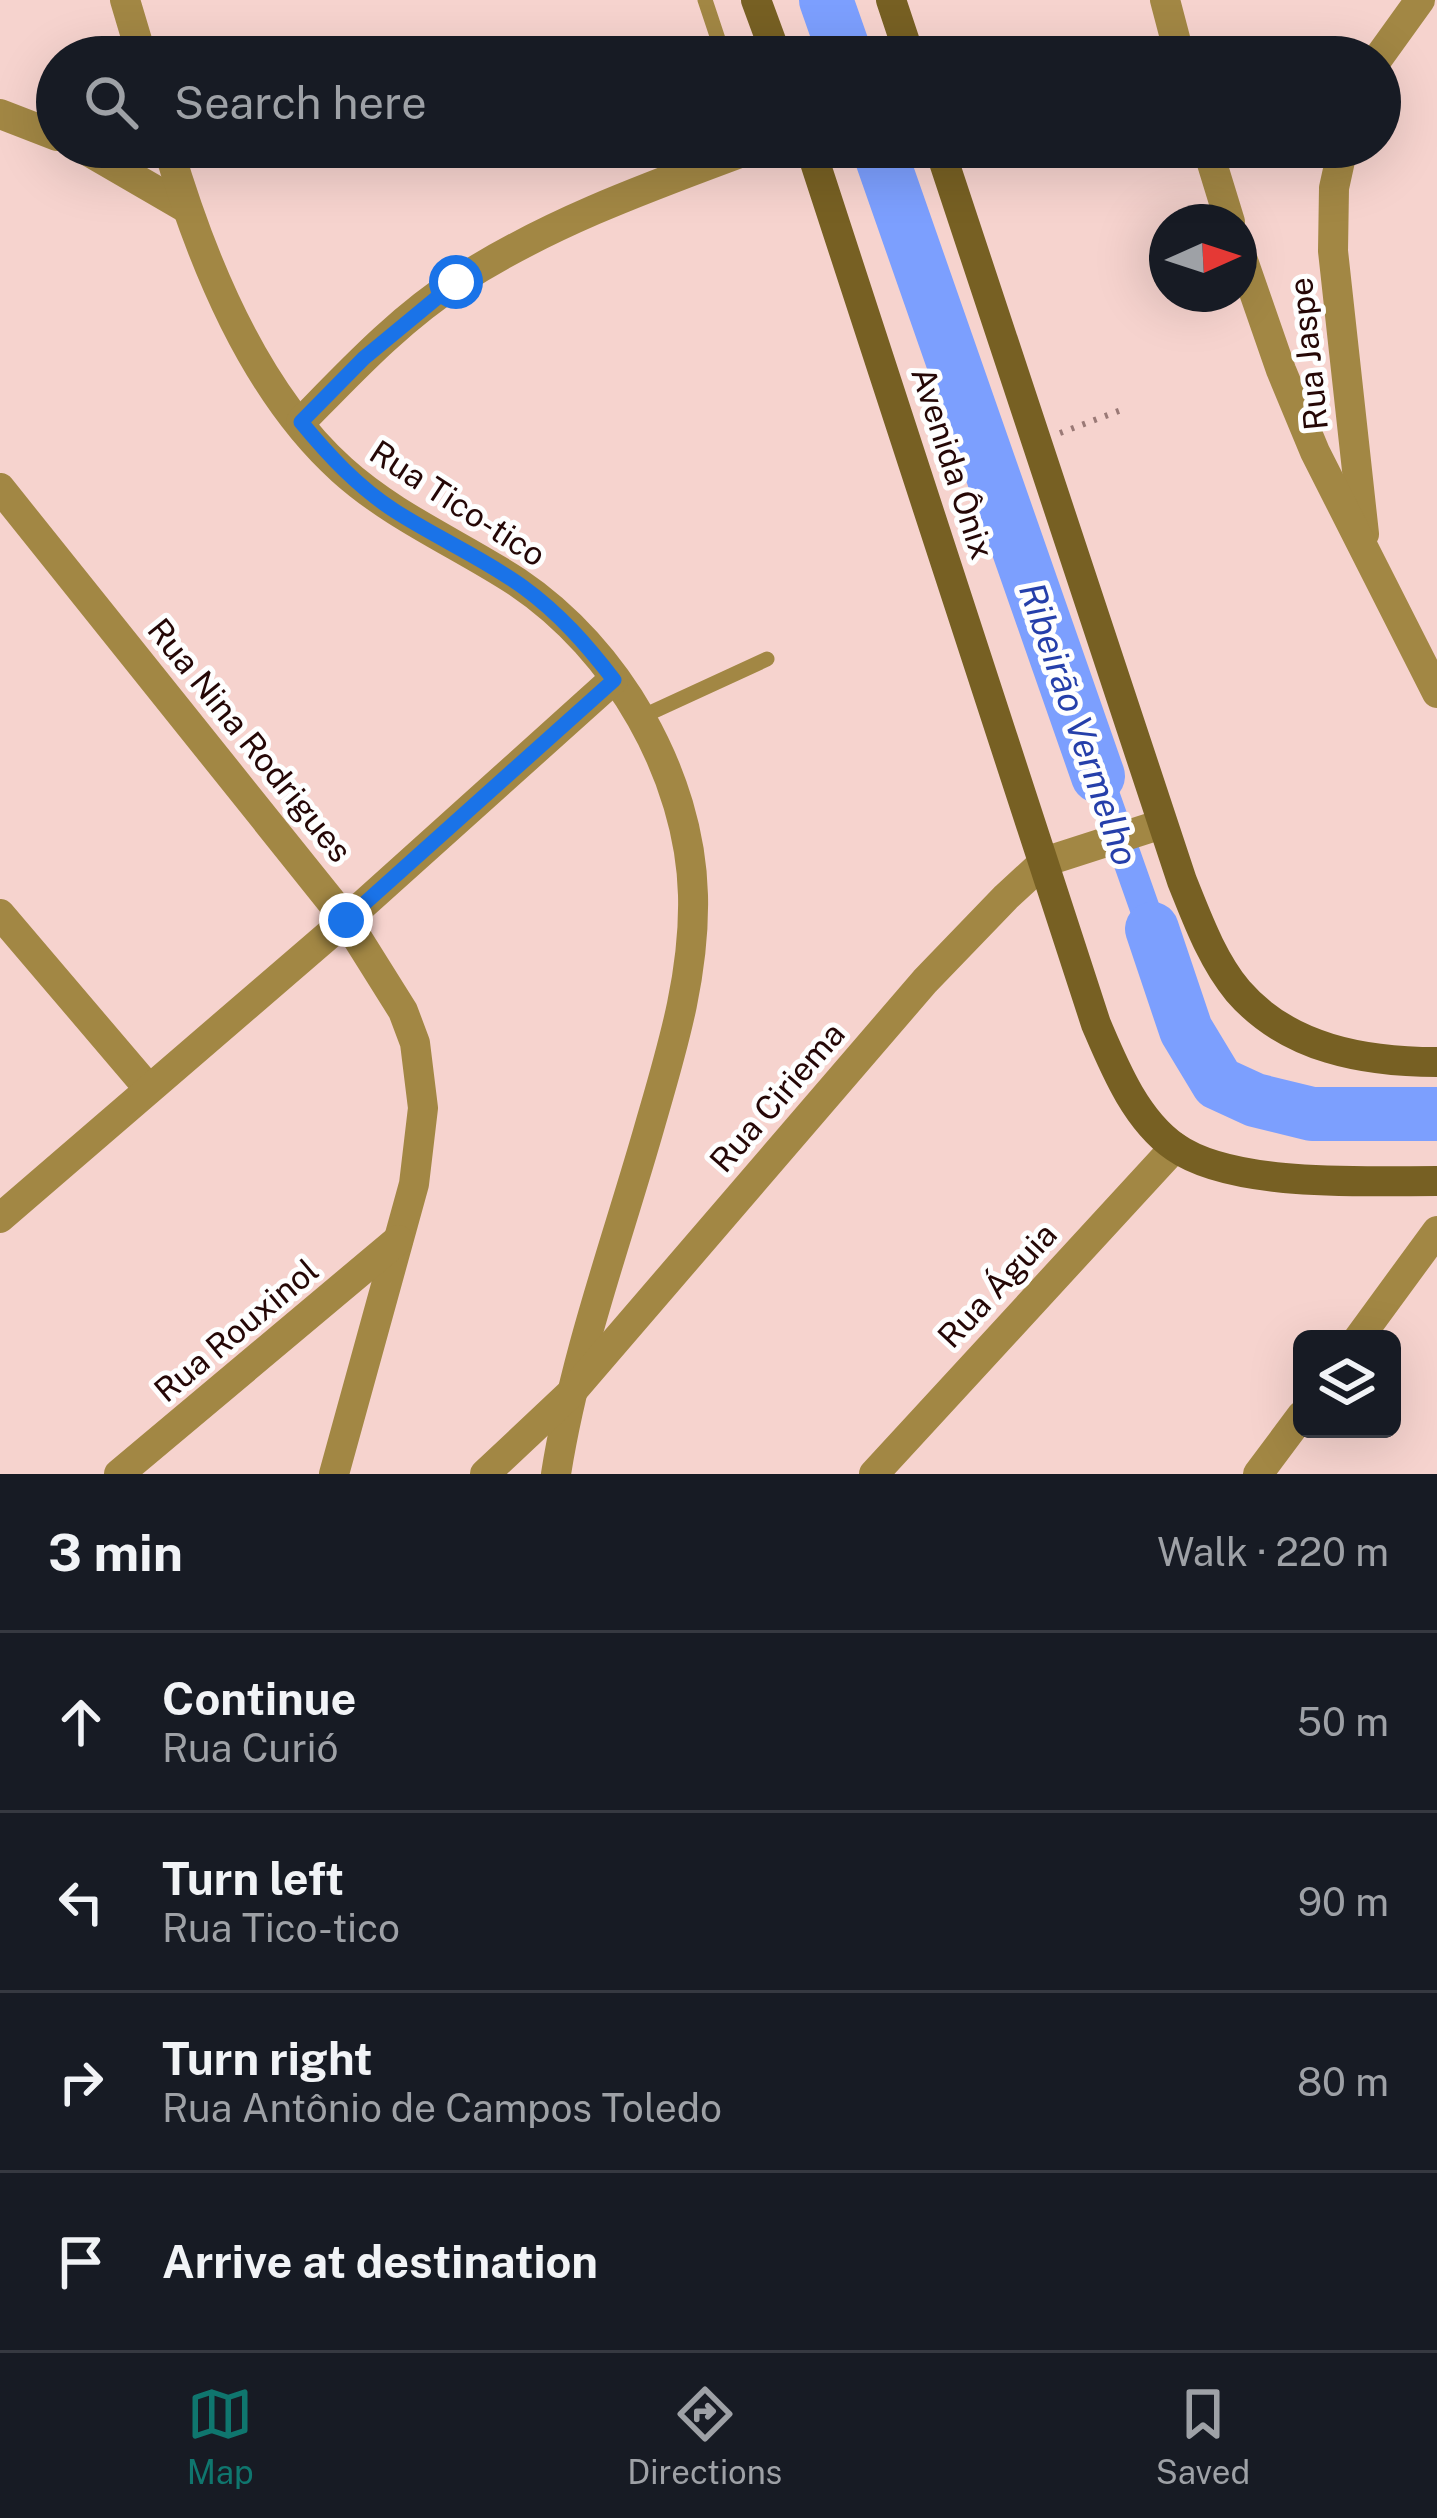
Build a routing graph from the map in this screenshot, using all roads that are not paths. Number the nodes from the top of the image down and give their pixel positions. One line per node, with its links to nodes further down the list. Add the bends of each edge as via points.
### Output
1 (125, 0): 7 (street)
2 (705, 0): 8 (lane)
3 (756, 0): 9 (main road)
4 (891, 0): 10 (main road)
5 (1165, 0): 11 (street)
6 (1420, 0): 12 (street)
7 (136, 36)
8 (717, 36)
9 (769, 36)
10 (903, 36)
11 (1174, 36)
12 (1394, 36)
13 (0, 114): 14 (street)
14 (36, 128)
15 (117, 168): 23 (street)
16 (174, 168): 23 (street, Rua Tico-tico)
17 (700, 168): 25 (street, via 528,240 456,282)
18 (817, 168): 33 (main road, Avenida Ônix)
19 (947, 168): 32 (main road)
20 (1213, 168): 22 (street)
21 (1338, 168): 27 (street, Rua Jaspe, via 1333,251)
22 (1224, 204)
23 (186, 208): 25 (street, Rua Tico-tico, via 257,364)
24 (1257, 299): 27 (street, via 1306,431)
25 (301, 422): 29 (street, Rua Tico-tico, via 340,468 393,510 550,608)
26 (0, 488): 35 (street, Rua Nina Rodrigues)
27 (1366, 554): 30 (street)
28 (767, 659): 31 (lane)
29 (614, 680): 31 (street, Rua Tico-tico); 35 (street)
30 (1437, 693)
31 (639, 718): 44 (street, Rua Tico-tico, via 689,844 692,939 682,1012)
32 (1156, 826): 33 (street, Rua Ciriema); 36 (main road, via 1207,942 1261,1011 1342,1054)
33 (1052, 860): 38 (main road, Avenida Ônix, via 1113,1062); 44 (street, Rua Ciriema, via 978,924)
34 (0, 914): 37 (street)
35 (346, 920): 37 (street); 42 (street, Rua Nina Rodrigues, via 404,1011 421,1078 421,1135)
36 (1437, 1062)
37 (148, 1090): 40 (street)
38 (1175, 1147): 39 (main road, Avenida Ônix, via 1280,1177); 50 (street, Rua Águia)
39 (1437, 1181)
40 (0, 1218)
41 (1437, 1231): 43 (street)
42 (398, 1240): 46 (street, Rua Rouxinol); 47 (street, Rua Nina Rodrigues)
43 (1365, 1330)
44 (569, 1395): 48 (street, Rua Ciriema); 49 (street, Rua Tico-tico)
45 (1293, 1427): 51 (street)
46 (119, 1474)
47 (334, 1474)
48 (484, 1474)
49 (556, 1474)
50 (874, 1474)
51 (1258, 1474)

